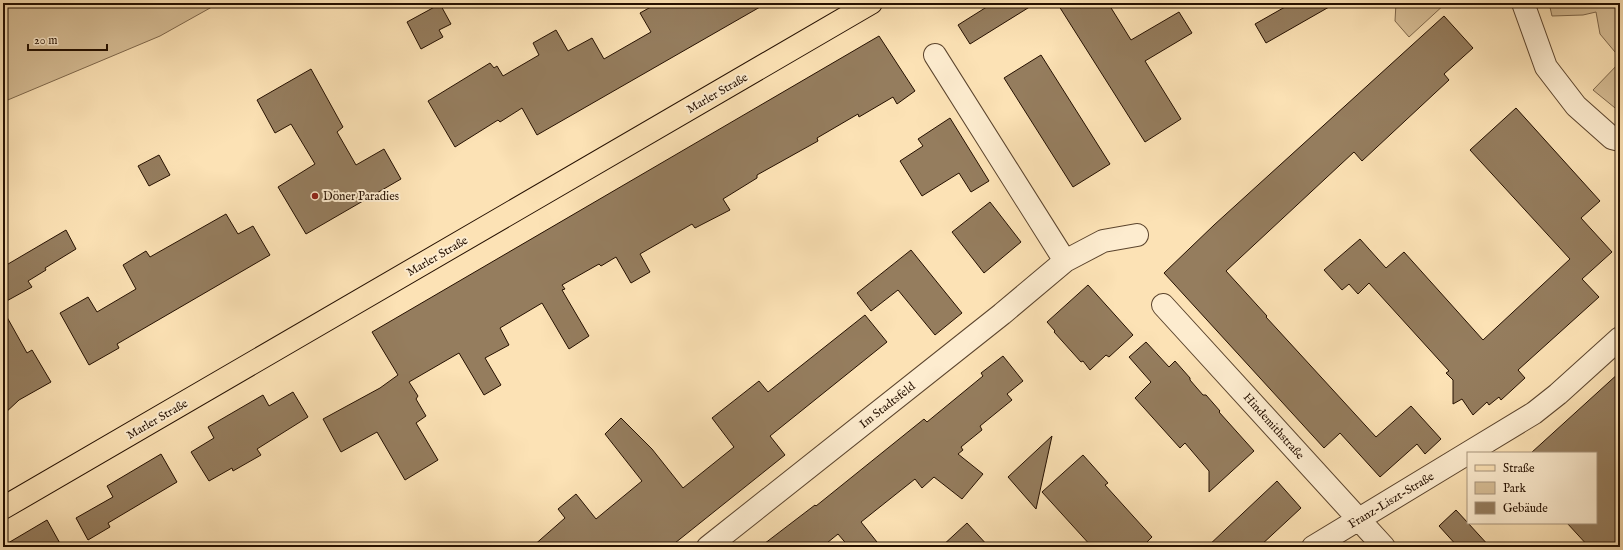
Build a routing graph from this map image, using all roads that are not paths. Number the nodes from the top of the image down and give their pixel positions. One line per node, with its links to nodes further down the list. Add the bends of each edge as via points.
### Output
1 (871, 3): 11 (main road, Marler Straße)
2 (1523, 3): 4 (street, via 1546,67 1576,106 1612,138)
3 (935, 55): 6 (street)
4 (1620, 140)
5 (1137, 235): 6 (street, Im Stadtsfeld, via 1103,241)
6 (1065, 261): 13 (street, Im Stadtsfeld, via 996,319)
7 (1163, 305): 12 (street, Hindemithstraße)
8 (1620, 338): 9 (street, Franz-Liszt-Straße, via 1534,413)
9 (1470, 452)
10 (1467, 454): 12 (street, Franz-Liszt-Straße)
11 (3, 508)
12 (1359, 519): 14 (street, Franz-Liszt-Straße); 15 (street, Hindemithstraße)
13 (708, 547)
14 (1313, 547)
15 (1384, 547)

